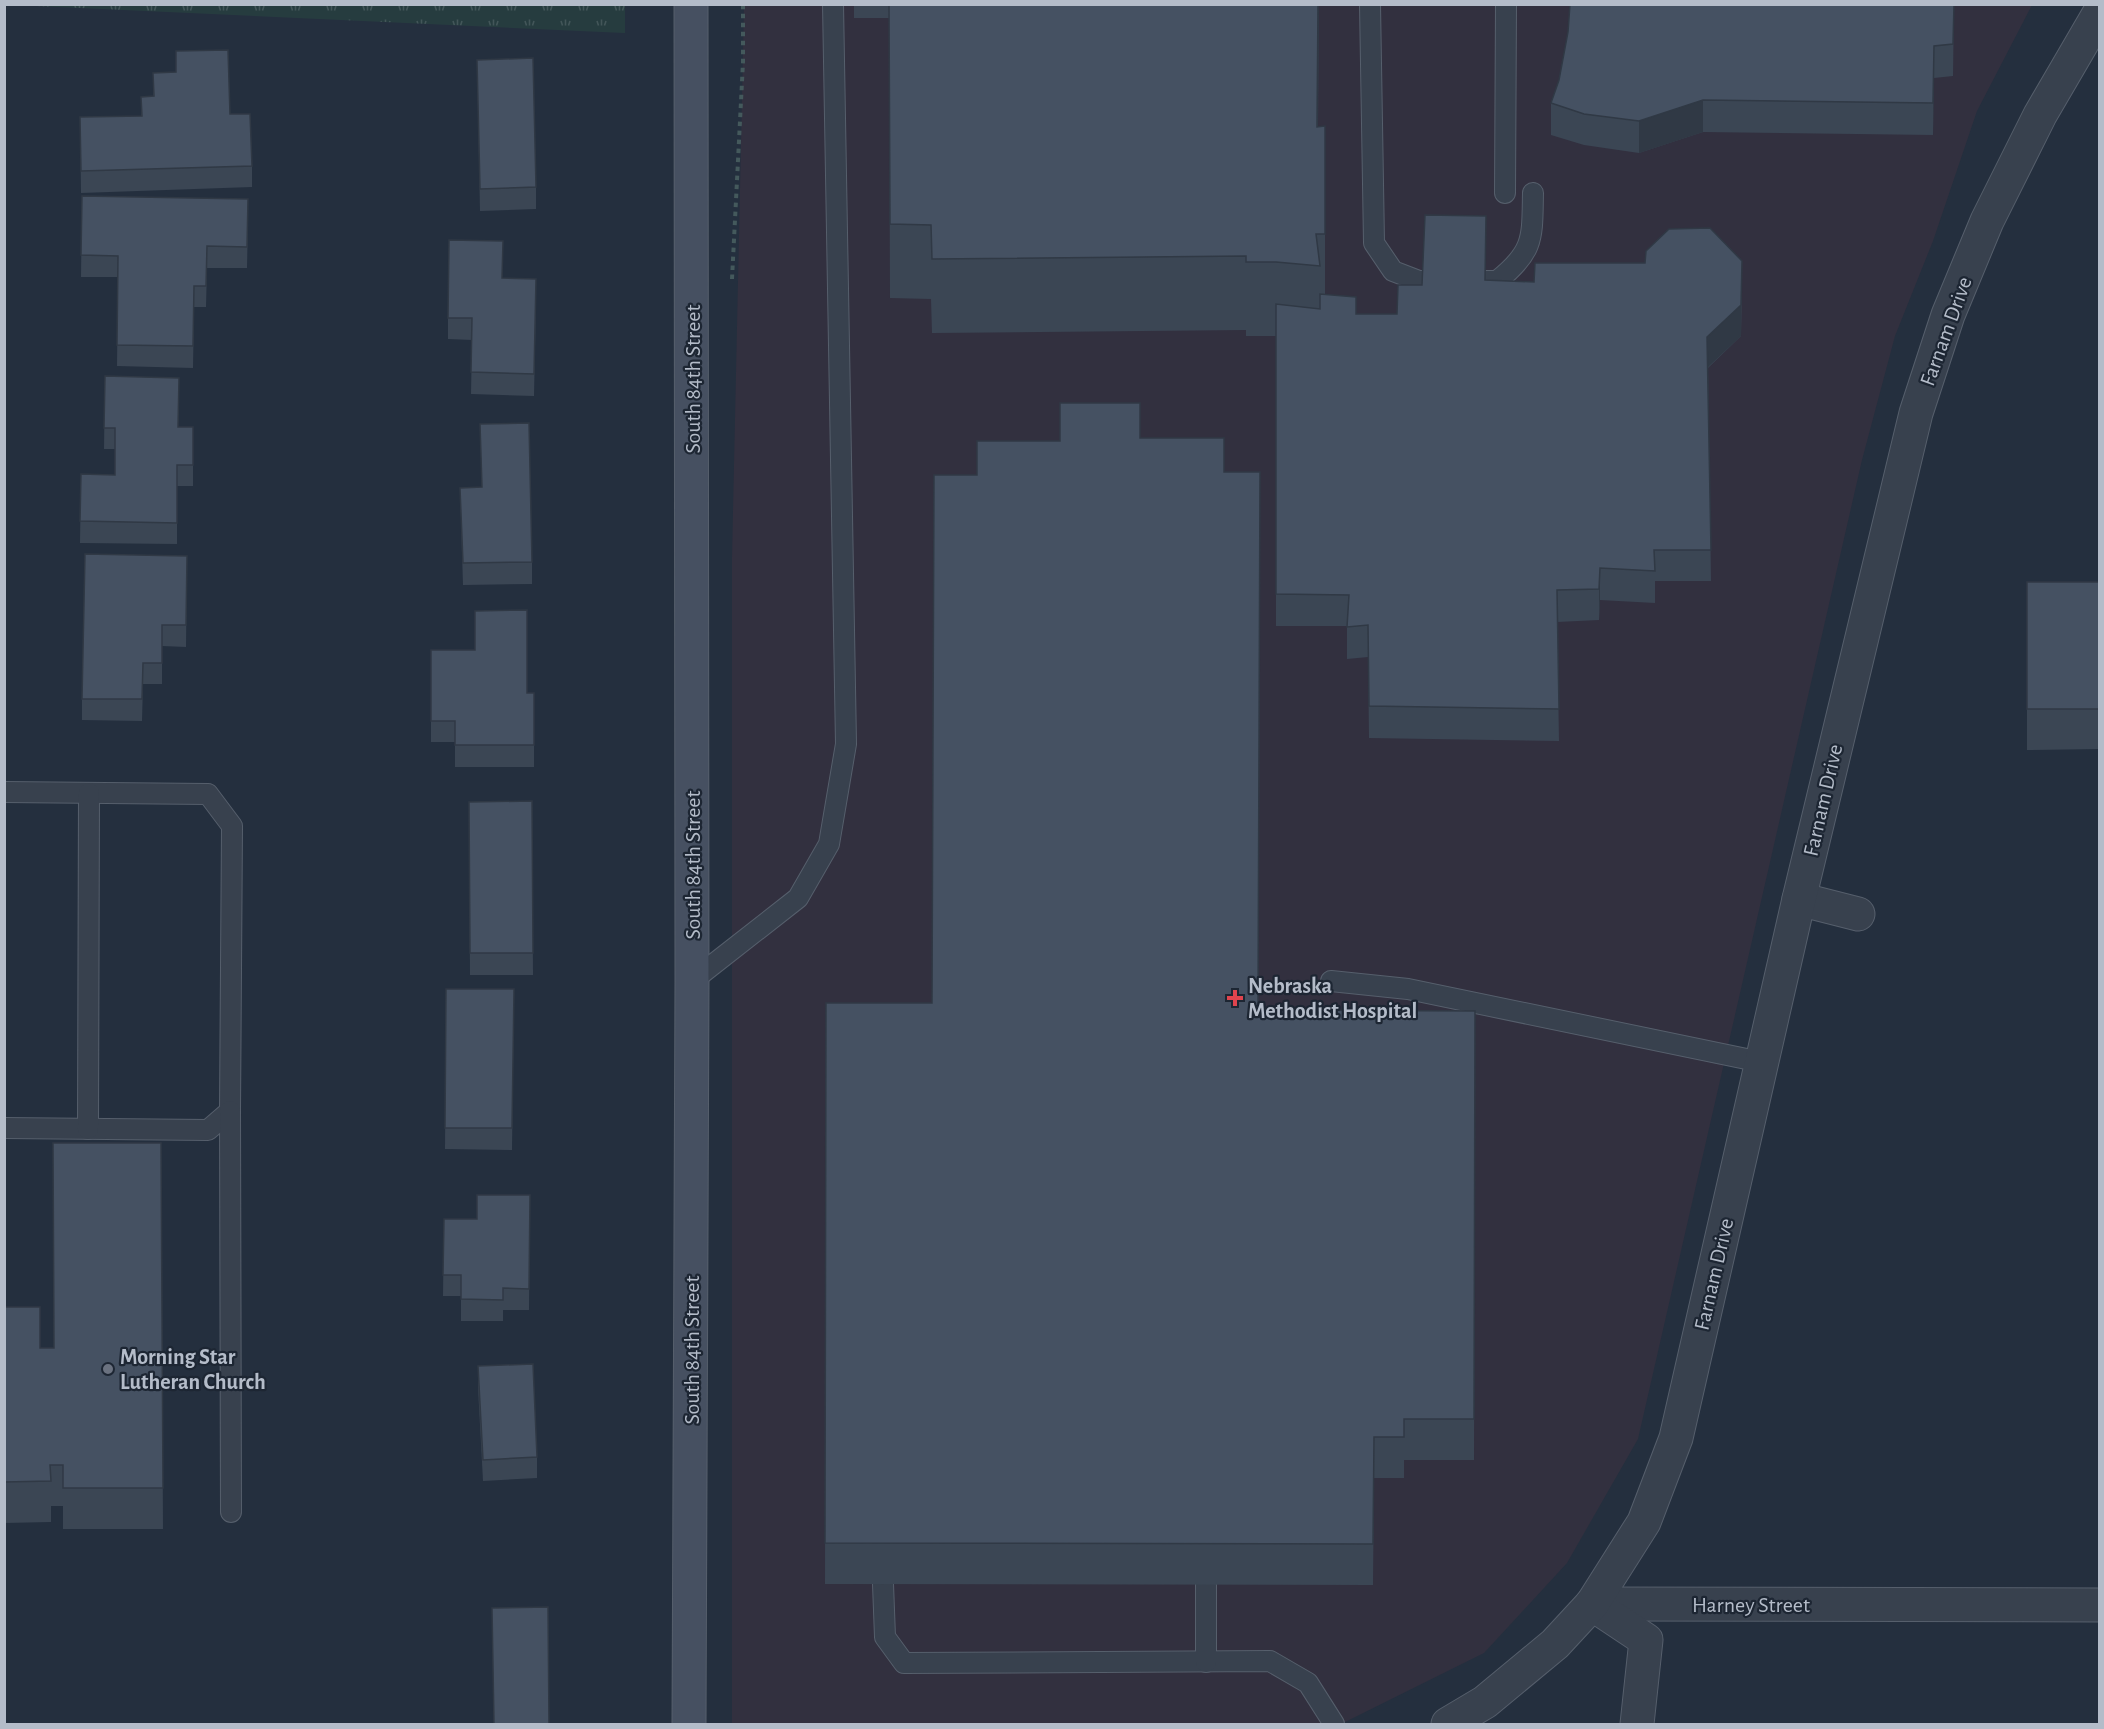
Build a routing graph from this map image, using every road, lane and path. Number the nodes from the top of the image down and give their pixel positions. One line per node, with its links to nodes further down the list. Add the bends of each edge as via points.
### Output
1 (691, 4): 12 (main road, South 84th Street)
2 (833, 4): 12 (lane, via 846,744 829,844 798,898)
3 (1370, 4): 7 (lane, via 1374,243 1392,271 1419,281 1497,281 1522,259 1532,236)
4 (1506, 4): 6 (lane)
5 (2100, 12): 10 (street, Farnam Drive, via 2030,135 1987,221 1948,315 1916,413)
6 (1505, 193)
7 (1533, 193)
8 (4, 792): 9 (lane)
9 (89, 793): 15 (lane, via 208,794 232,826); 17 (lane)
10 (1799, 899): 11 (street); 14 (street, Farnam Drive)
11 (1858, 914)
12 (692, 981): 24 (main road, South 84th Street)
13 (1331, 981): 14 (lane, via 1408,989)
14 (1761, 1062): 21 (street, Farnam Drive, via 1676,1438 1644,1522)
15 (230, 1111): 17 (lane, via 208,1130); 18 (lane)
16 (4, 1128): 17 (lane)
17 (88, 1129)
18 (231, 1512)
19 (883, 1584): 23 (lane, via 885,1637 904,1664)
20 (1206, 1585): 23 (lane)
21 (1592, 1604): 22 (street, Harney Street); 26 (street, via 1555,1644 1485,1702); 27 (street, via 1646,1640)
22 (2100, 1605)
23 (1206, 1662): 25 (lane, via 1270,1661 1308,1683)
24 (689, 1725)
25 (1334, 1725)
26 (1448, 1725)
27 (1637, 1725)

